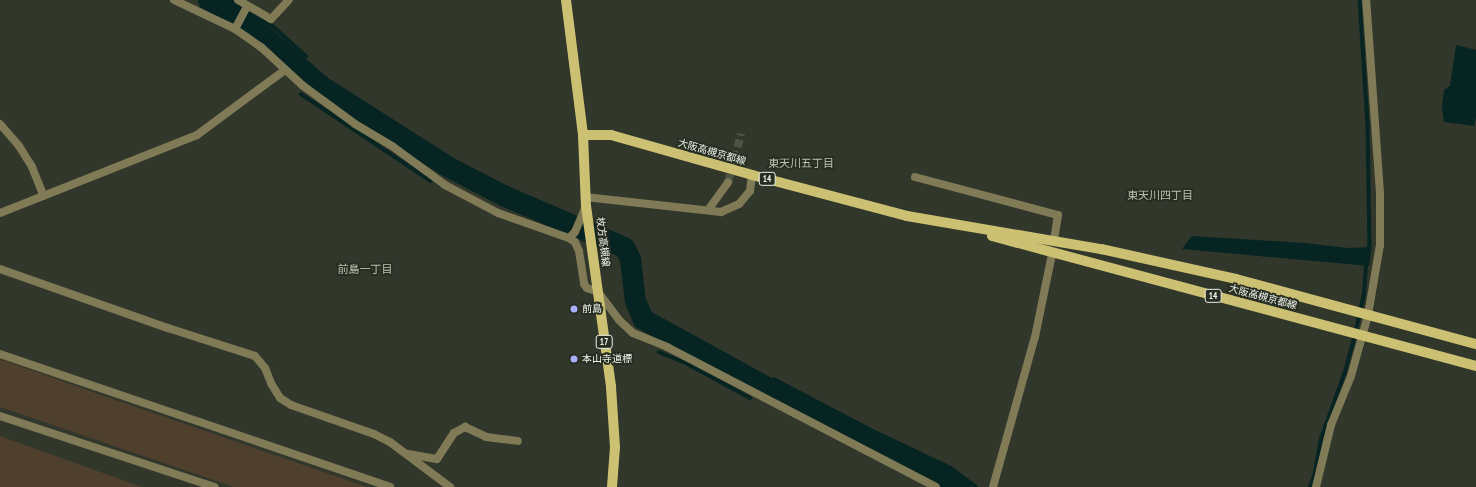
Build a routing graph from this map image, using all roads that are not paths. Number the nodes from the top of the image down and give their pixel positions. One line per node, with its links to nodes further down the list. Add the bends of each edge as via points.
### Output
1 (174, 0): 7 (street)
2 (238, 0): 6 (street)
3 (289, 0): 6 (street, via 271,19)
4 (566, 0): 10 (main road, 枚方高槻線 / 17)
5 (1366, 0): 24 (street, via 1380,193 1380,245)
6 (247, 6): 7 (street)
7 (235, 29): 8 (street, via 261,47)
8 (285, 70): 14 (street, via 197,135); 19 (street, via 302,86 445,185 498,213)
9 (0, 124): 14 (street, via 19,146 32,167)
10 (583, 135): 11 (main road, 大阪高槻京都線 / 14, via 611,135); 15 (main road, 枚方高槻線 / 17)
11 (752, 175): 16 (street, via 750,190 739,204 721,212); 18 (main road, 大阪高槻京都線 / 14, via 907,216)
12 (915, 177): 20 (street, via 1058,215)
13 (728, 182): 16 (street)
14 (44, 196): 17 (street)
15 (586, 201): 16 (street); 19 (street, via 575,232); 23 (main road, 枚方高槻線 / 17)
16 (708, 210)
17 (0, 213)
18 (952, 224): 20 (main road, 大阪高槻京都線 / 14); 21 (main road, 大阪高槻京都線 / 14)
19 (569, 238): 23 (street, via 575,242 579,251 584,284)
20 (1054, 240): 24 (main road, 大阪高槻京都線 / 14, via 1236,279)
21 (1052, 254): 25 (main road, 大阪高槻京都線 / 14); 37 (street, via 1035,337)
22 (0, 269): 31 (street, via 255,356 265,368 280,398 291,406 374,434)
23 (598, 292): 35 (main road, 枚方高槻線 / 17, via 611,387 615,439); 36 (street, via 619,320 633,333 667,347)
24 (1368, 315): 25 (street); 26 (main road, 大阪高槻京都線 / 14)
25 (1362, 336): 28 (main road, 大阪高槻京都線 / 14); 38 (street, via 1351,376 1331,425)
26 (1476, 344)
27 (0, 354): 33 (street)
28 (1476, 366)
29 (0, 416): 32 (street)
30 (518, 441): 31 (street, via 486,437 465,427 454,433 437,459)
31 (405, 454): 34 (street)
32 (215, 487)
33 (390, 487)
34 (450, 487)
35 (612, 487)
36 (936, 487)
37 (993, 487)
38 (1316, 487)

